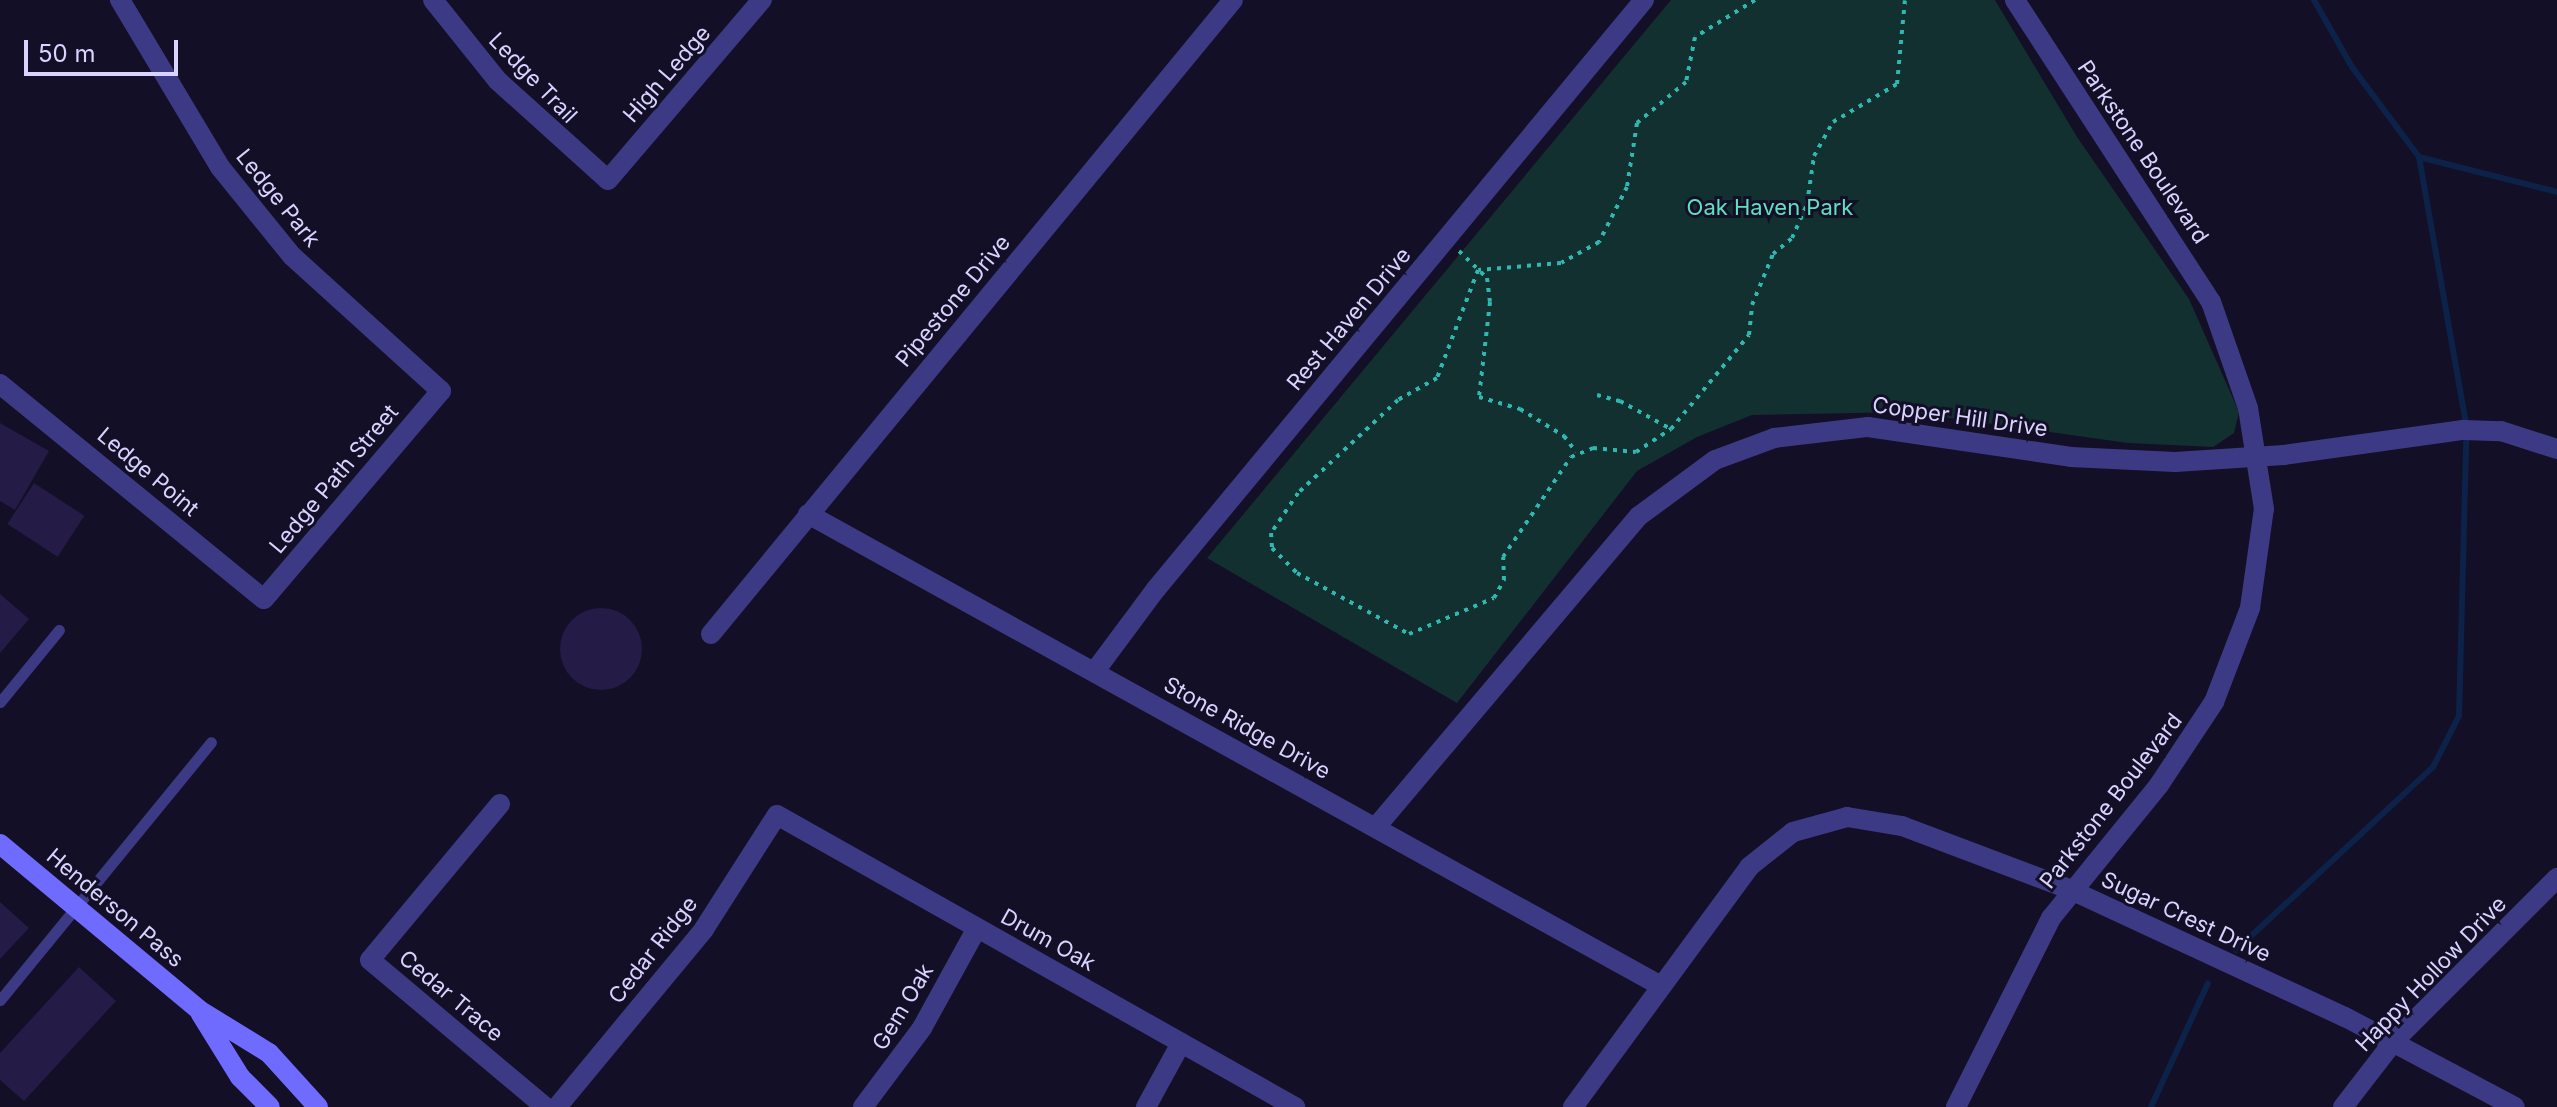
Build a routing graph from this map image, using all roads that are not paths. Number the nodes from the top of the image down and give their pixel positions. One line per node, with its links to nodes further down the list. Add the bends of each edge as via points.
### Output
1 (120, 0): 9 (street, Ledge Park, via 220,167 292,256)
2 (433, 0): 7 (street, Ledge Trail, via 497,80)
3 (762, 0): 7 (street, High Ledge)
4 (1233, 0): 12 (street, Pipestone Drive)
5 (1644, 0): 16 (street, Rest Haven Drive, via 1156,589)
6 (2015, 0): 11 (street, Parkstone Boulevard, via 2193,269 2232,354)
7 (608, 180)
8 (0, 384): 13 (street, Ledge Point)
9 (441, 391): 13 (street, Ledge Path Street)
10 (2557, 449): 11 (street, Copper Hill Drive, via 2501,431 2463,430)
11 (2255, 457): 21 (street, Copper Hill Drive, via 2175,462 2071,457 1868,427 1805,431 1744,448 1688,476 1639,516); 24 (street, Parkstone Boulevard, via 2264,509 2261,560 2234,656 2189,745)
12 (808, 514): 15 (street, Pipestone Drive); 16 (street, Stone Ridge Drive)
13 (264, 599)
14 (59, 630): 17 (lane)
15 (711, 634)
16 (1095, 671): 21 (street, Stone Ridge Drive)
17 (0, 702)
18 (211, 742): 25 (lane)
19 (500, 804): 34 (street, Cedar Trace, via 370,960)
20 (777, 815): 26 (street, Drum Oak); 35 (street, Cedar Ridge, via 704,929)
21 (1376, 827): 27 (street, Stone Ridge Drive)
22 (0, 844): 25 (street, Henderson Pass)
23 (2557, 878): 30 (street, Happy Hollow Drive)
24 (2071, 890): 27 (street, Sugar Crest Drive, via 1902,826 1847,817 1819,822 1781,840 1749,867); 30 (street, Sugar Crest Drive); 40 (street, Parkstone Boulevard, via 2036,943)
25 (78, 907): 28 (lane); 29 (street, Henderson Pass)
26 (977, 928): 31 (street, Drum Oak); 36 (street, Gem Oak, via 922,1028)
27 (1661, 986): 39 (street, Sugar Crest Drive)
28 (0, 1000)
29 (199, 1010): 32 (street, Henderson Pass, via 240,1077); 33 (street, Henderson Pass, via 269,1053)
30 (2394, 1041): 41 (street, Happy Hollow Drive); 42 (street, Sugar Crest Drive)
31 (1181, 1043): 37 (street); 38 (street, Drum Oak)
32 (270, 1107)
33 (318, 1107)
34 (545, 1107)
35 (557, 1107)
36 (863, 1107)
37 (1146, 1107)
38 (1295, 1107)
39 (1573, 1107)
40 (1956, 1107)
41 (2343, 1107)
42 (2515, 1107)

